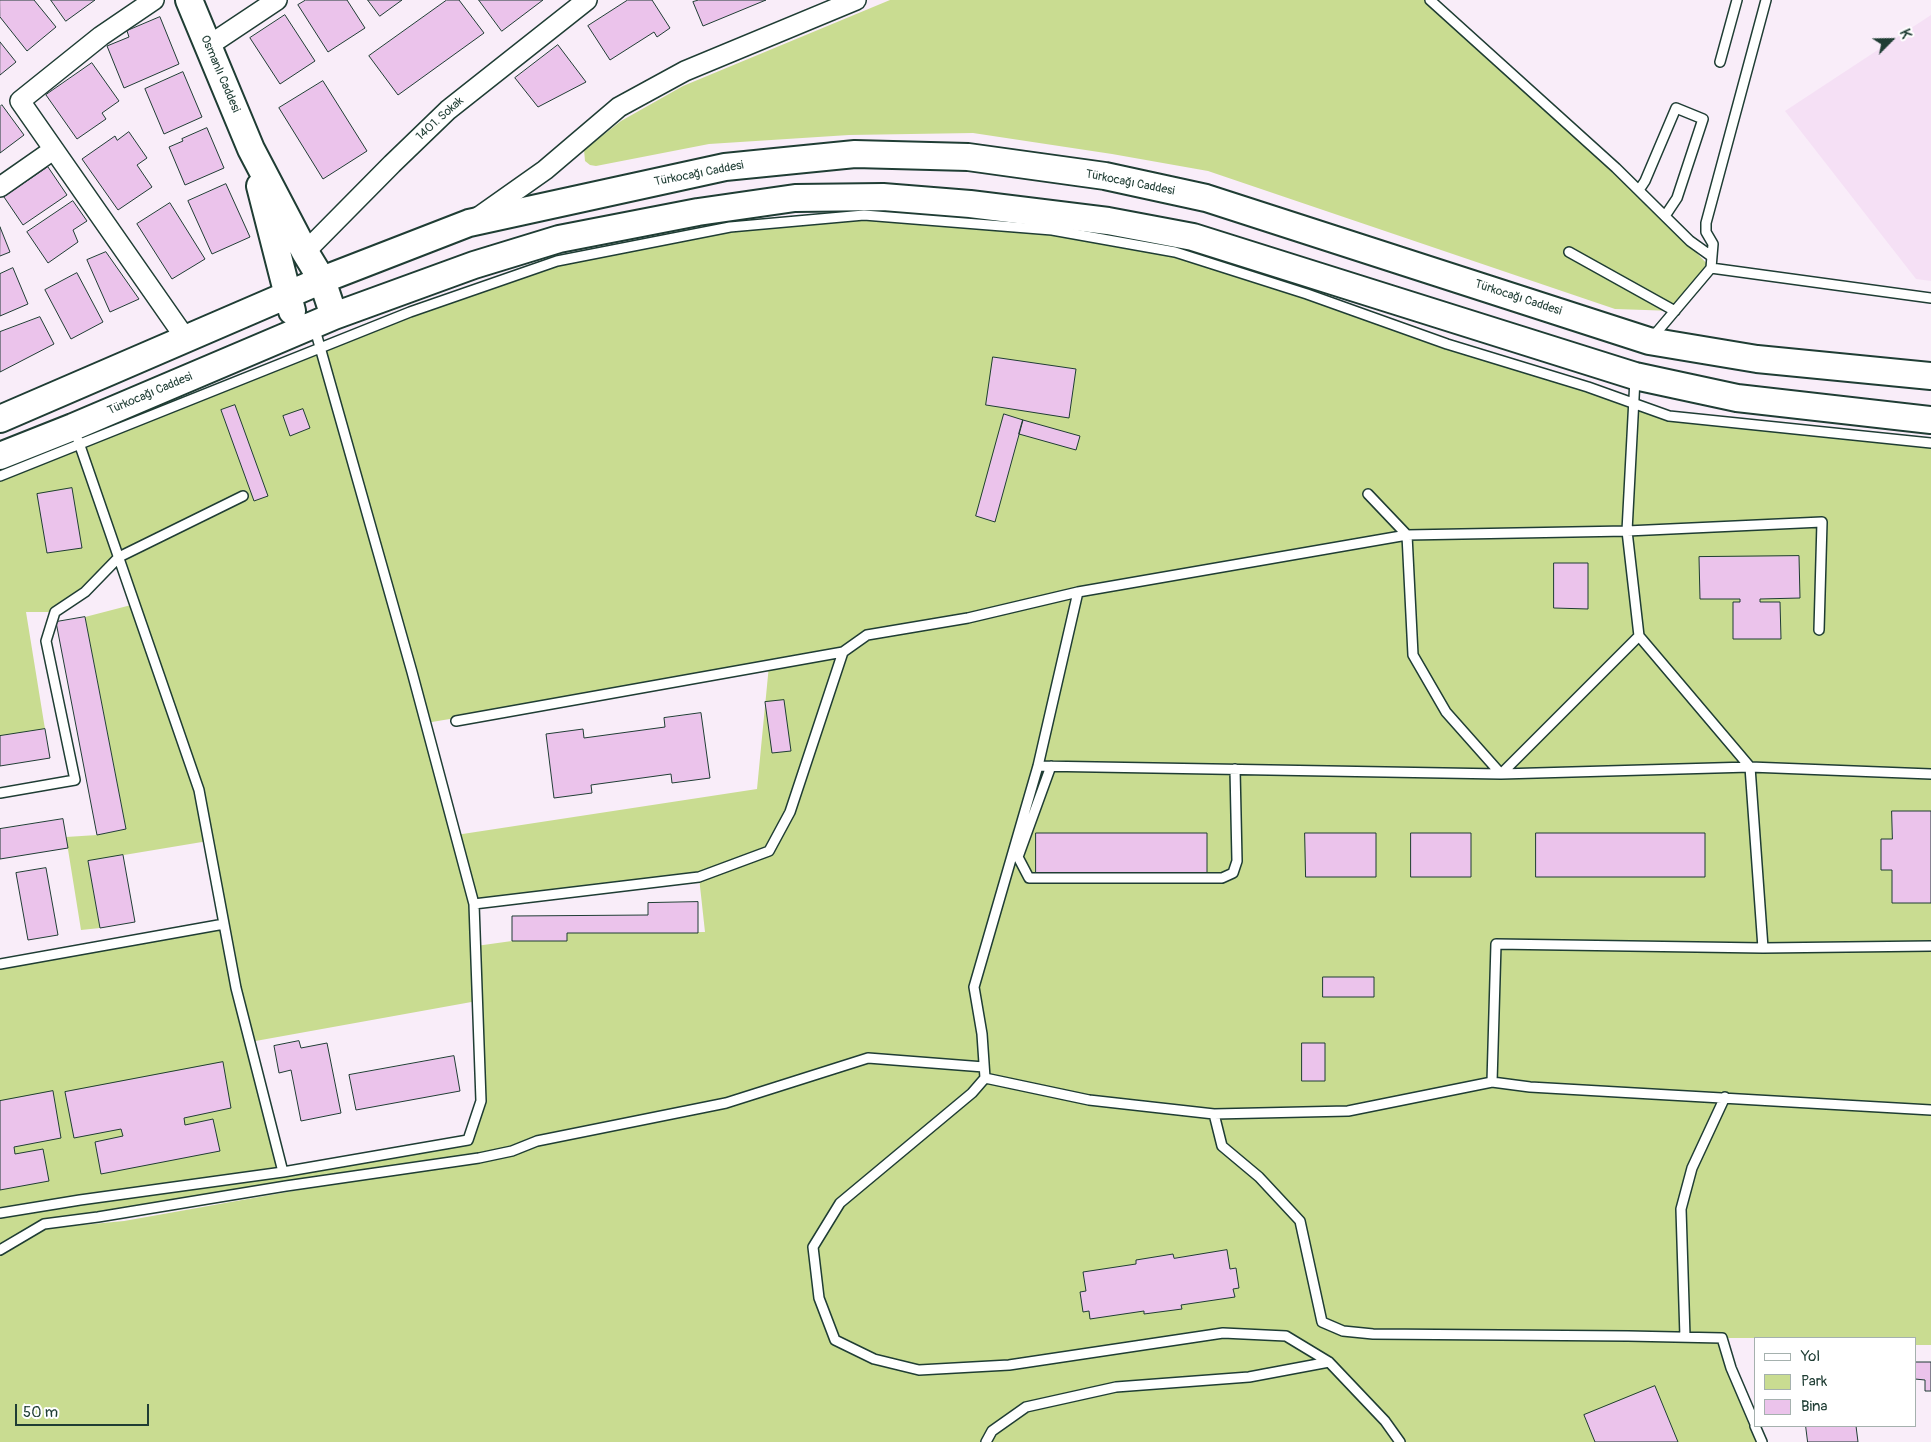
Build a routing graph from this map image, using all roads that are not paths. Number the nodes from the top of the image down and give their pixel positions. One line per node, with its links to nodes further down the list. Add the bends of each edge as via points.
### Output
1 (154, 0): 12 (street, via 101,36 20,101)
2 (189, 0): 9 (main road, Osmanlı Caddesi)
3 (277, 0): 9 (street)
4 (587, 0): 17 (street, 1401. Sokak, via 448,110)
5 (856, 0): 16 (street, via 685,71 619,106 544,170)
6 (1430, 0): 14 (lane)
7 (1736, 0): 10 (lane)
8 (1766, 0): 19 (lane, via 1706,223 1706,232 1713,244)
9 (208, 46): 11 (main road, Osmanlı Caddesi)
10 (1720, 62)
11 (251, 149): 17 (main road, Osmanlı Caddesi); 22 (main road, Osmanlı Caddesi)
12 (53, 150): 13 (street); 26 (street)
13 (0, 187)
14 (1639, 190): 15 (lane); 15 (lane, via 1676,108 1703,119 1677,198)
15 (1665, 216): 19 (lane)
16 (469, 223): 21 (main road, Türkocağı Caddesi); 27 (main road, Türkocağı Caddesi, via 725,167 855,154 968,157 1106,176 1206,198)
17 (305, 252): 21 (main road, Osmanlı Caddesi)
18 (1569, 252): 24 (lane)
19 (1711, 256): 20 (lane)
20 (1711, 268): 23 (lane); 24 (lane)
21 (322, 280): 22 (main road, Türkocağı Caddesi); 25 (main road, Osmanlı Caddesi)
22 (286, 295): 25 (main road, Osmanlı Caddesi); 26 (main road)
23 (1931, 298)
24 (1675, 310): 27 (lane)
25 (317, 330): 28 (main road, Türkocağı Caddesi, via 474,265 559,239 698,212 795,198 883,197 1108,221 1193,237); 30 (lane, via 410,312 557,261 730,226 864,216 1052,230 1175,252); 33 (main road, Türkocağı Caddesi); 54 (lane)
26 (186, 339): 31 (main road)
27 (1649, 341): 28 (main road); 29 (main road, Türkocağı Caddesi, via 1757,359)
28 (1635, 376): 30 (lane); 32 (main road, Türkocağı Caddesi, via 1737,398)
29 (1931, 376)
30 (1634, 403): 34 (lane, via 1669,416); 39 (lane)
31 (0, 420)
32 (1931, 420)
33 (76, 436): 35 (main road, Türkocağı Caddesi); 36 (lane); 41 (lane)
34 (1931, 443)
35 (0, 456)
36 (0, 476)
37 (1368, 494): 40 (lane)
38 (243, 496): 41 (lane)
39 (1627, 531): 40 (lane); 43 (lane, via 1822,522); 44 (lane)
40 (1407, 534): 42 (lane); 51 (lane, via 1413,655 1446,712)
41 (119, 557): 53 (lane, via 85,592 55,612 46,641 75,780); 55 (lane, via 199,790)
42 (1078, 592): 45 (lane, via 968,618 867,635); 47 (lane)
43 (1818, 630)
44 (1639, 636): 49 (lane); 51 (lane)
45 (842, 652): 46 (lane); 54 (lane, via 790,812 769,851 699,876)
46 (456, 722)
47 (1038, 766): 48 (lane); 59 (lane, via 974,987)
48 (1051, 766): 50 (lane); 50 (lane, via 1018,858 1029,878 1222,878 1233,873 1237,861)
49 (1750, 767): 51 (lane); 52 (lane); 57 (lane)
50 (1235, 770): 51 (lane)
51 (1501, 774)
52 (1931, 774)
53 (0, 792)
54 (474, 904): 65 (lane, via 481,1101 468,1140)
55 (224, 924): 58 (lane); 65 (lane, via 236,988)
56 (1931, 946): 57 (lane)
57 (1764, 948): 61 (lane, via 1496,944)
58 (0, 964)
59 (984, 1067): 60 (lane); 67 (lane, via 868,1058 726,1103 537,1141 512,1151 479,1158 44,1224)
60 (985, 1078): 64 (lane, via 1089,1100); 69 (lane, via 972,1093 840,1203 813,1247 819,1298 835,1340 874,1359 919,1370 1009,1365 1223,1333 1286,1336)
61 (1492, 1082): 62 (lane, via 1530,1087); 64 (lane, via 1348,1111)
62 (1724, 1097): 63 (lane); 68 (lane, via 1692,1168 1681,1209)
63 (1931, 1110)
64 (1214, 1114): 68 (lane, via 1222,1146 1259,1177 1300,1221 1322,1322 1343,1331 1373,1334)
65 (282, 1172): 66 (lane)
66 (0, 1213)
67 (0, 1250)
68 (1685, 1337): 70 (lane, via 1722,1338)
69 (1329, 1362): 72 (lane, via 1248,1376 1116,1387 1026,1406 992,1430); 73 (lane, via 1385,1421)
70 (1754, 1423)
71 (1756, 1427): 74 (lane)
72 (986, 1442)
73 (1400, 1442)
74 (1762, 1442)

